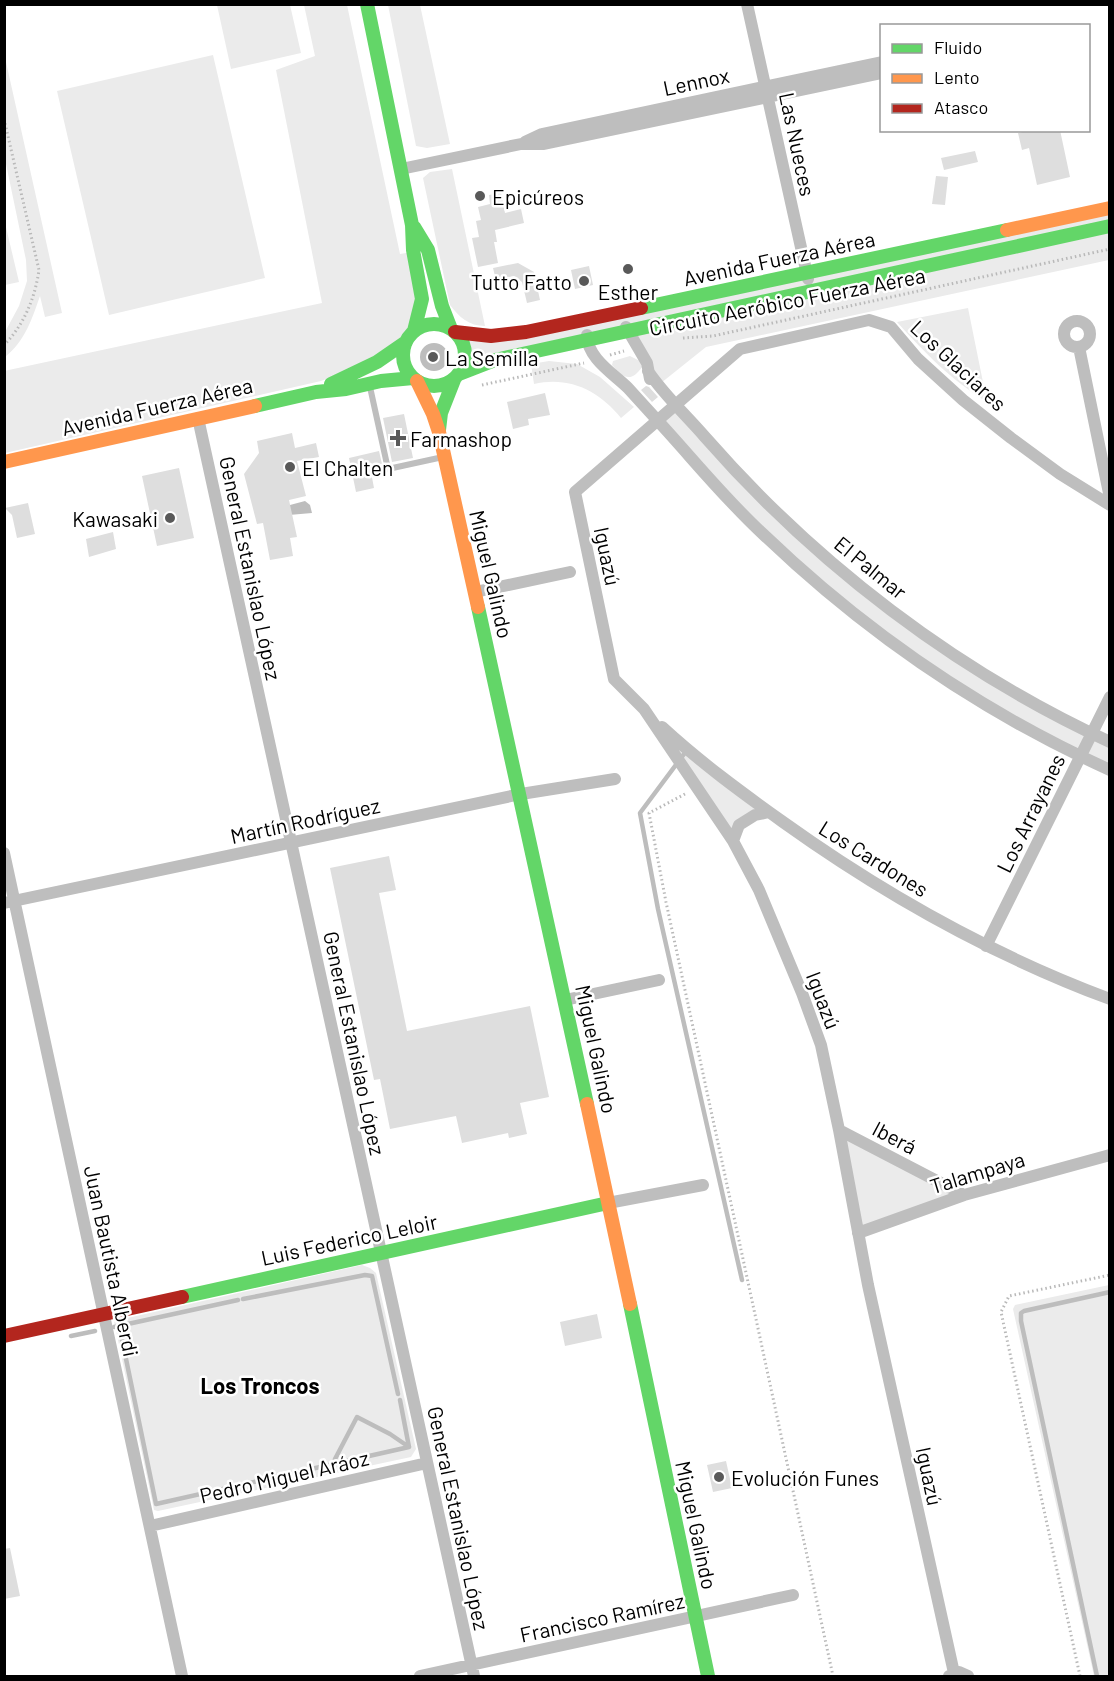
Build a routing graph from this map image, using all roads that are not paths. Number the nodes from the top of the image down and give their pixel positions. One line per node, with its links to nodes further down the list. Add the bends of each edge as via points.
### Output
1 (367, 4): 6 (main road)
2 (747, 4): 5 (street, Las Nueces)
3 (880, 63): 5 (street, Lennox)
4 (880, 74): 5 (street, Lennox)
5 (766, 92): 6 (street, Lennox, via 544,144 521,144); 10 (street, Las Nueces)
6 (401, 169): 8 (main road)
7 (1110, 208): 10 (main road, Avenida Fuerza Aérea)
8 (412, 225): 14 (main road, via 428,250 442,306); 16 (main road, via 422,299)
9 (1110, 226): 11 (main road, Avenida Fuerza Aérea)
10 (806, 274): 11 (street, Las Nueces); 12 (main road, Avenida Fuerza Aérea)
11 (810, 291): 15 (main road, Avenida Fuerza Aérea)
12 (618, 313): 13 (main road, Avenida Fuerza Aérea); 15 (street, El Palmar)
13 (588, 319): 14 (main road, Avenida Fuerza Aérea, via 509,335 473,335); 17 (street)
14 (453, 330): 16 (main road, Avenida Fuerza Aérea, via 432,324); 20 (main road, via 461,339 466,356)
15 (628, 331): 17 (main road, Avenida Fuerza Aérea); 19 (street, El Palmar)
16 (410, 337): 21 (main road, via 403,361); 24 (main road, Avenida Fuerza Aérea, via 377,362)
17 (587, 340): 20 (main road, Avenida Fuerza Aérea, via 495,360); 23 (street, via 598,359)
18 (1079, 347): 31 (street)
19 (648, 371): 25 (street, El Palmar); 25 (street, El Palmar, via 656,387)
20 (456, 377): 21 (main road, Avenida Fuerza Aérea, via 436,386); 28 (main road, Miguel Galindo, via 441,413)
21 (415, 380): 22 (main road, Avenida Fuerza Aérea); 28 (main road, Miguel Galindo)
22 (369, 384): 24 (main road, Avenida Fuerza Aérea); 29 (lane, via 388,469)
23 (628, 388): 27 (street); 27 (street, via 631,399)
24 (318, 391): 26 (main road, Avenida Fuerza Aérea)
25 (676, 404): 27 (street, Los Glaciares); 32 (street, Los Glaciares, via 740,349 869,320 891,327 918,359 979,413 1060,474); 37 (street, El Palmar, via 780,515 879,600 959,658)
26 (198, 418): 30 (main road, Avenida Fuerza Aérea); 45 (street, General Estanislao López)
27 (657, 420): 36 (street, Iguazú, via 575,492 614,679); 39 (street, via 763,535 882,635 955,686)
28 (439, 432): 29 (main road, Miguel Galindo)
29 (444, 457): 34 (main road, Miguel Galindo)
30 (4, 462)
31 (1110, 498)
32 (1110, 505)
33 (570, 572): 34 (street)
34 (474, 592): 42 (main road, Miguel Galindo)
35 (1110, 697): 37 (street, Los Arrayanes)
36 (644, 709): 43 (street, Los Cardones, via 694,756); 44 (street, Iguazú)
37 (1091, 734): 38 (street, El Palmar); 39 (street, Los Arrayanes)
38 (1110, 742)
39 (1080, 757): 40 (street); 48 (street, Los Arrayanes)
40 (1110, 770)
41 (615, 779): 42 (street, Martín Rodríguez)
42 (520, 794): 45 (street, Martín Rodríguez); 51 (main road, Miguel Galindo)
43 (769, 812): 44 (street, via 754,815 739,825); 48 (street, Los Cardones, via 837,861)
44 (734, 841): 52 (street, Iguazú, via 759,890 821,1045)
45 (291, 843): 47 (street, Martín Rodríguez); 58 (street, General Estanislao López)
46 (4, 853): 47 (street, Juan Bautista Alberdi)
47 (10, 902): 59 (street, Juan Bautista Alberdi)
48 (986, 946): 50 (street, Los Cardones)
49 (658, 980): 51 (street)
50 (1110, 999)
51 (565, 1000): 56 (main road, Miguel Galindo)
52 (839, 1130): 55 (street, Iberá); 57 (street, Iguazú)
53 (1110, 1155): 55 (street, Talampaya)
54 (703, 1185): 56 (street, Luis Federico Leloir)
55 (964, 1195): 57 (street, Talampaya)
56 (608, 1203): 58 (main road, Luis Federico Leloir); 64 (main road, Miguel Galindo)
57 (858, 1233): 66 (street, Iguazú)
58 (381, 1253): 59 (main road, Luis Federico Leloir); 61 (street, General Estanislao López)
59 (104, 1314): 60 (main road, Luis Federico Leloir); 62 (street, Juan Bautista Alberdi)
60 (4, 1336)
61 (427, 1463): 62 (street, Pedro Miguel Aráoz); 65 (street, General Estanislao López)
62 (150, 1526): 67 (street, Juan Bautista Alberdi)
63 (793, 1596): 64 (street, Francisco Ramírez)
64 (695, 1617): 65 (street, Francisco Ramírez); 69 (main road, Miguel Galindo)
65 (472, 1671): 68 (street, Francisco Ramírez)
66 (951, 1675): 70 (street, Iguazú, via 964,1673)
67 (182, 1677)
68 (420, 1677)
69 (708, 1677)
70 (968, 1677)

